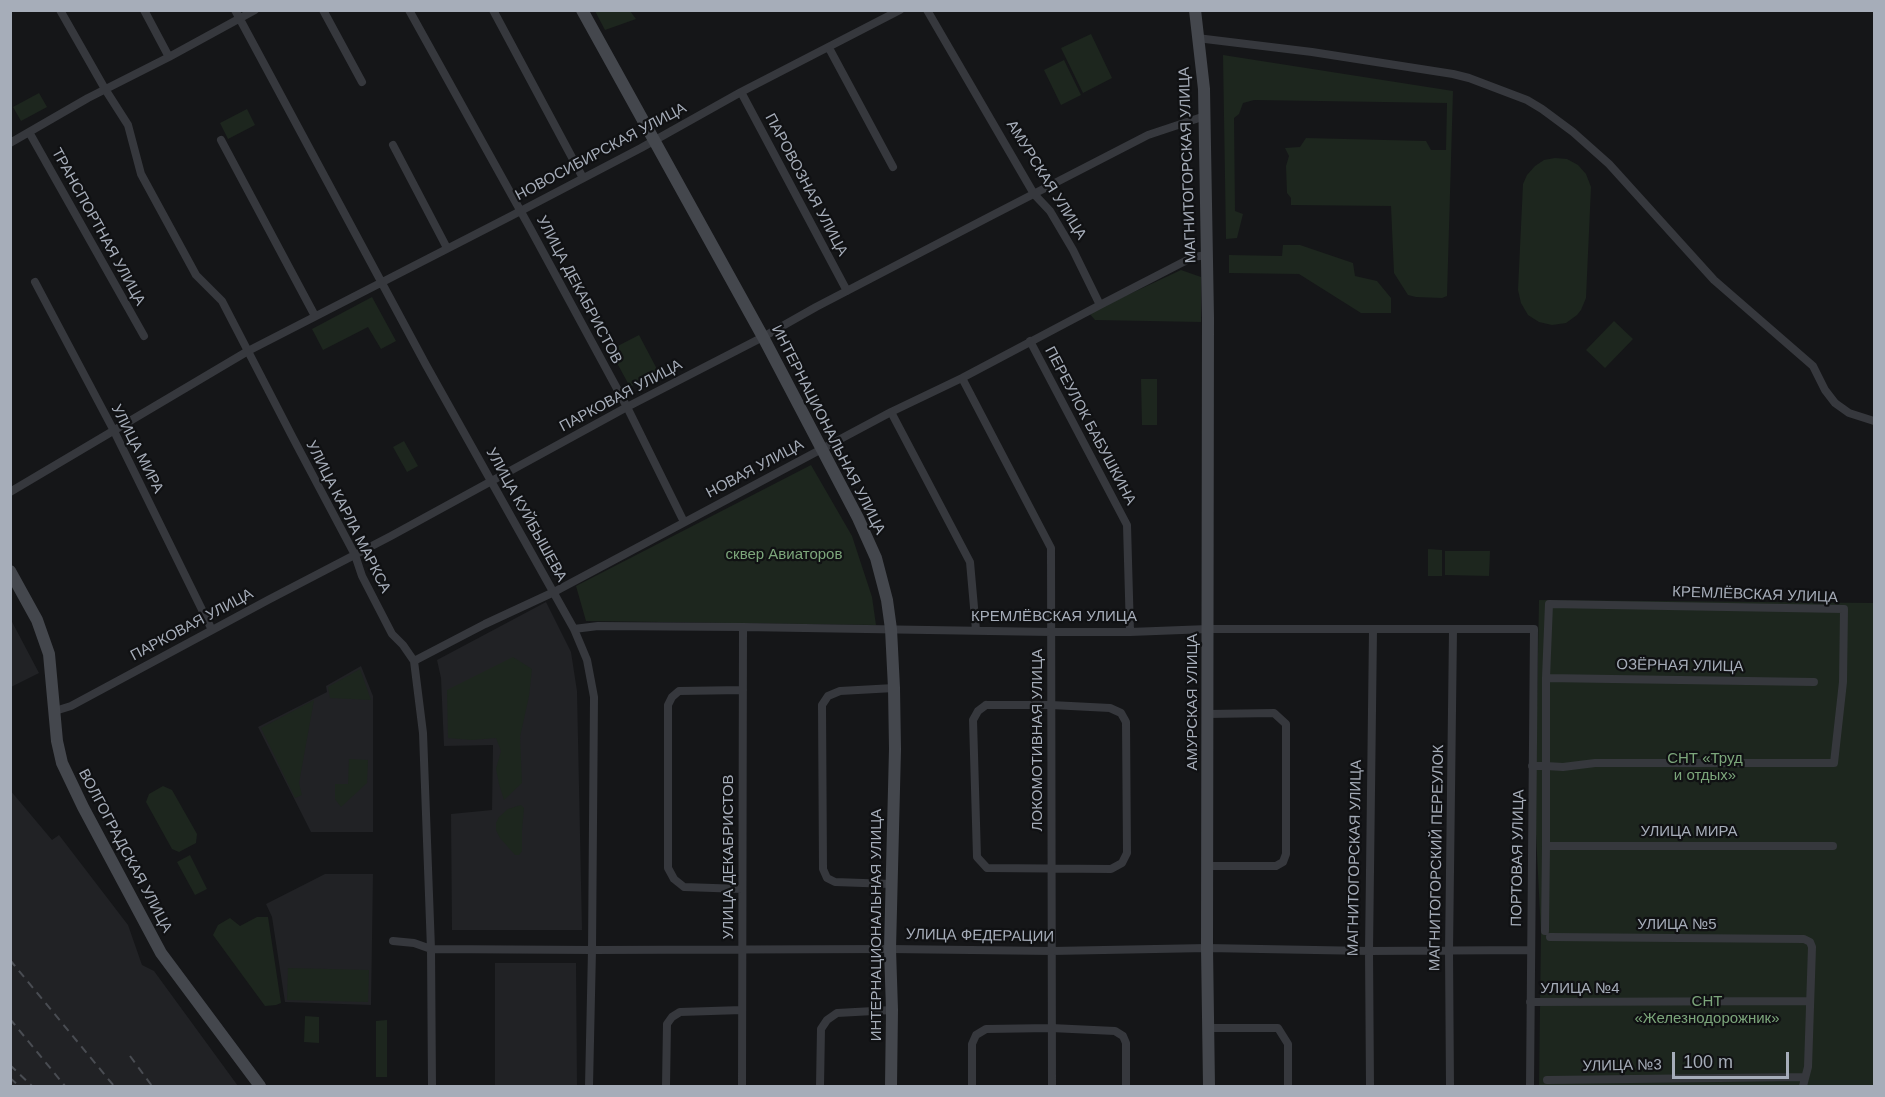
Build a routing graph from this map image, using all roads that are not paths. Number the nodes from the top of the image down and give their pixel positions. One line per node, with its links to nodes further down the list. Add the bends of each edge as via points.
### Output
1 (60, 10): 17 (street, УЛИЦА КАРЛА МАРКСА)
2 (144, 10): 15 (street)
3 (235, 10): 12 (street, УЛИЦА КУЙБЫШЕВА)
4 (255, 10): 12 (street)
5 (323, 10): 16 (street)
6 (409, 10): 28 (street, УЛИЦА ДЕКАБРИСТОВ)
7 (493, 10): 26 (street)
8 (582, 10): 22 (street, ИНТЕРНАЦИОНАЛЬНАЯ УЛИЦА)
9 (900, 10): 14 (street, НОВОСИБИРСКАЯ УЛИЦА)
10 (927, 10): 27 (street, АМУРСКАЯ УЛИЦА)
11 (1195, 10): 13 (street, МАГНИТОГОРСКАЯ УЛИЦА)
12 (239, 19): 15 (street); 31 (street, УЛИЦА КУЙБЫШЕВА)
13 (1197, 38): 19 (street, МАГНИТОГОРСКАЯ УЛИЦА); 44 (street, via 1453,74 1527,100 1573,132 1609,164 1724,290 1813,366 1835,403 1849,413)
14 (829, 48): 18 (street, НОВОСИБИРСКАЯ УЛИЦА); 25 (street)
15 (169, 57): 17 (street)
16 (362, 82)
17 (105, 89): 20 (street); 40 (street, УЛИЦА КАРЛА МАРКСА, via 128,125 141,174 157,204 196,274 222,301)
18 (741, 92): 22 (street, НОВОСИБИРСКАЯ УЛИЦА); 33 (street, ПАРОВОЗНАЯ УЛИЦА)
19 (1205, 116): 27 (street, ПАРКОВАЯ УЛИЦА, via 1148,135); 30 (street, МАГНИТОГОРСКАЯ УЛИЦА)
20 (29, 132): 23 (street); 37 (street, ТРАНСПОРТНАЯ УЛИЦА)
21 (221, 140): 35 (street)
22 (654, 140): 26 (street, НОВОСИБИРСКАЯ УЛИЦА); 38 (street, ИНТЕРНАЦИОНАЛЬНАЯ УЛИЦА)
23 (10, 142)
24 (393, 145): 29 (street)
25 (893, 167)
26 (583, 178): 28 (street, НОВОСИБИРСКАЯ УЛИЦА)
27 (1034, 194): 33 (street, ПАРКОВАЯ УЛИЦА); 34 (street, АМУРСКАЯ УЛИЦА, via 1050,211)
28 (521, 211): 29 (street, НОВОСИБИРСКАЯ УЛИЦА); 42 (street, УЛИЦА ДЕКАБРИСТОВ)
29 (447, 248): 31 (street, НОВОСИБИРСКАЯ УЛИЦА)
30 (1207, 255): 34 (street, НОВАЯ УЛИЦА, via 1193,257); 36 (street, МАГНИТОГОРСКАЯ УЛИЦА)
31 (382, 281): 35 (street, НОВОСИБИРСКАЯ УЛИЦА); 47 (street, УЛИЦА КУЙБЫШЕВА)
32 (34, 282): 45 (street, УЛИЦА МИРА)
33 (847, 291): 38 (street, ПАРКОВАЯ УЛИЦА)
34 (1100, 304): 39 (street, НОВАЯ УЛИЦА)
35 (315, 316): 40 (street, НОВОСИБИРСКАЯ УЛИЦА)
36 (1208, 318): 56 (street, АМУРСКАЯ УЛИЦА)
37 (144, 336)
38 (763, 337): 42 (street, ПАРКОВАЯ УЛИЦА); 46 (street, ИНТЕРНАЦИОНАЛЬНАЯ УЛИЦА)
39 (1030, 341): 41 (street, НОВАЯ УЛИЦА); 63 (street, ПЕРЕУЛОК БАБУШКИНА, via 1127,525)
40 (248, 351): 45 (street, НОВОСИБИРСКАЯ УЛИЦА); 50 (street, УЛИЦА КАРЛА МАРКСА)
41 (962, 378): 43 (street, НОВАЯ УЛИЦА); 62 (street, ЛОКОМОТИВНАЯ УЛИЦА, via 1051,548)
42 (627, 406): 47 (street, ПАРКОВАЯ УЛИЦА); 49 (street, УЛИЦА ДЕКАБРИСТОВ)
43 (891, 412): 46 (street, НОВАЯ УЛИЦА); 59 (street, via 970,562)
44 (1875, 421)
45 (114, 431): 48 (street, НОВОСИБИРСКАЯ УЛИЦА); 58 (street, УЛИЦА МИРА)
46 (822, 448): 49 (street, НОВАЯ УЛИЦА); 55 (street, ИНТЕРНАЦИОНАЛЬНАЯ УЛИЦА, via 876,558)
47 (491, 481): 50 (street, ПАРКОВАЯ УЛИЦА); 52 (street, УЛИЦА КУЙБЫШЕВА)
48 (10, 492)
49 (684, 522): 52 (street, НОВАЯ УЛИЦА)
50 (355, 555): 58 (street, ПАРКОВАЯ УЛИЦА); 64 (street, УЛИЦА КАРЛА МАРКСА, via 392,634)
51 (10, 571): 70 (street, ВОЛГОГРАДСКАЯ УЛИЦА, via 37,620 49,654)
52 (554, 592): 54 (street, УЛИЦА КУЙБЫШЕВА); 64 (street, НОВАЯ УЛИЦА)
53 (743, 627): 54 (street, КРЕМЛЁВСКАЯ УЛИЦА); 55 (street, КРЕМЛЁВСКАЯ УЛИЦА); 68 (street, УЛИЦА ДЕКАБРИСТОВ)
54 (574, 629): 84 (street, УЛИЦА КУЙБЫШЕВА, via 587,660 594,697)
55 (891, 629): 59 (street, КРЕМЛЁВСКАЯ УЛИЦА); 67 (street, ИНТЕРНАЦИОНАЛЬНАЯ УЛИЦА)
56 (1208, 629): 60 (street, КРЕМЛЁВСКАЯ УЛИЦА); 63 (street, КРЕМЛЁВСКАЯ УЛИЦА); 71 (street, АМУРСКАЯ УЛИЦА)
57 (1534, 629): 61 (street, КРЕМЛЁВСКАЯ УЛИЦА); 72 (street, ПОРТОВАЯ УЛИЦА)
58 (212, 630): 70 (street, ПАРКОВАЯ УЛИЦА)
59 (976, 630): 62 (street, КРЕМЛЁВСКАЯ УЛИЦА)
60 (1373, 630): 61 (street, КРЕМЛЁВСКАЯ УЛИЦА); 88 (street, МАГНИТОГОРСКАЯ УЛИЦА)
61 (1453, 630): 89 (street, МАГНИТОГОРСКИЙ ПЕРЕУЛОК)
62 (1051, 632): 63 (street, КРЕМЛЁВСКАЯ УЛИЦА); 69 (street, ЛОКОМОТИВНАЯ УЛИЦА)
63 (1130, 632)
64 (414, 661): 82 (street, via 423,734)
65 (1546, 678): 66 (street, ОЗЁРНАЯ УЛИЦА); 73 (street); 73 (street, КРЕМЛЁВСКАЯ УЛИЦА, via 1549,604 1844,609 1843,682 1834,763)
66 (1814, 682)
67 (894, 688): 78 (street, ИНТЕРНАЦИОНАЛЬНАЯ УЛИЦА); 78 (street, via 840,691 828,696 822,705 823,869 835,882)
68 (743, 690): 79 (street, УЛИЦА ДЕКАБРИСТОВ); 79 (street, via 679,691 668,705 668,868 684,887)
69 (1051, 705): 77 (street, ЛОКОМОТИВНАЯ УЛИЦА); 77 (street, via 1110,708 1121,713 1126,723 1127,853 1122,863 1111,868); 77 (street, via 987,705 973,720 973,741 977,857 987,867)
70 (55, 711): 98 (street, ВОЛГОГРАДСКАЯ УЛИЦА, via 62,764 161,953)
71 (1208, 714): 76 (street, АМУРСКАЯ УЛИЦА); 76 (street, via 1274,713 1286,724 1286,854 1276,866)
72 (1532, 766): 73 (street); 86 (street, ПОРТОВАЯ УЛИЦА)
73 (1546, 766): 74 (street)
74 (1546, 846): 75 (street, УЛИЦА МИРА); 90 (street, УЛИЦА №5, via 1547,934 1804,939 1812,947)
75 (1833, 846)
76 (1207, 866): 81 (street, АМУРСКАЯ УЛИЦА)
77 (1052, 868): 87 (street, ЛОКОМОТИВНАЯ УЛИЦА)
78 (891, 884): 83 (street, ИНТЕРНАЦИОНАЛЬНАЯ УЛИЦА)
79 (742, 889): 85 (street, УЛИЦА ДЕКАБРИСТОВ)
80 (393, 941): 82 (street, УЛИЦА ФЕДЕРАЦИИ)
81 (1207, 948): 87 (street, УЛИЦА ФЕДЕРАЦИИ); 88 (street, УЛИЦА ФЕДЕРАЦИИ); 95 (street, АМУРСКАЯ УЛИЦА)
82 (431, 949): 84 (street, УЛИЦА ФЕДЕРАЦИИ); 99 (street)
83 (890, 949): 85 (street, УЛИЦА ФЕДЕРАЦИИ); 87 (street, УЛИЦА ФЕДЕРАЦИИ); 93 (street, ИНТЕРНАЦИОНАЛЬНАЯ УЛИЦА)
84 (592, 950): 85 (street, УЛИЦА ФЕДЕРАЦИИ); 100 (street, УЛИЦА КУЙБЫШЕВА)
85 (742, 950): 92 (street, УЛИЦА ДЕКАБРИСТОВ)
86 (1530, 950): 89 (street, УЛИЦА ФЕДЕРАЦИИ); 91 (street, ПОРТОВАЯ УЛИЦА)
87 (1052, 951): 94 (street, ЛОКОМОТИВНАЯ УЛИЦА)
88 (1369, 951): 89 (street, УЛИЦА ФЕДЕРАЦИИ); 110 (street, МАГНИТОГОРСКАЯ УЛИЦА)
89 (1449, 951): 111 (street, МАГНИТОГОРСКИЙ ПЕРЕУЛОК)
90 (1810, 1001): 91 (street, УЛИЦА №4); 97 (street)
91 (1530, 1002): 112 (street, ПОРТОВАЯ УЛИЦА)
92 (742, 1010): 101 (street, via 680,1012 672,1017 667,1024); 102 (street, УЛИЦА ДЕКАБРИСТОВ)
93 (892, 1010): 103 (street, via 837,1013 827,1020 821,1029); 104 (street, ИНТЕРНАЦИОНАЛЬНАЯ УЛИЦА)
94 (1051, 1028): 105 (street, via 986,1029 976,1035 972,1044); 106 (street, ЛОКОМОТИВНАЯ УЛИЦА); 107 (street, via 1115,1031 1124,1036)
95 (1207, 1028): 108 (street, АМУРСКАЯ УЛИЦА); 109 (street, via 1278,1028 1288,1044)
96 (1547, 1080): 97 (street, УЛИЦА №3)
97 (1804, 1082)
98 (260, 1086)
99 (432, 1086)
100 (590, 1086)
101 (666, 1086)
102 (742, 1086)
103 (820, 1086)
104 (891, 1086)
105 (972, 1086)
106 (1052, 1086)
107 (1126, 1086)
108 (1209, 1086)
109 (1288, 1086)
110 (1370, 1086)
111 (1450, 1086)
112 (1530, 1086)

